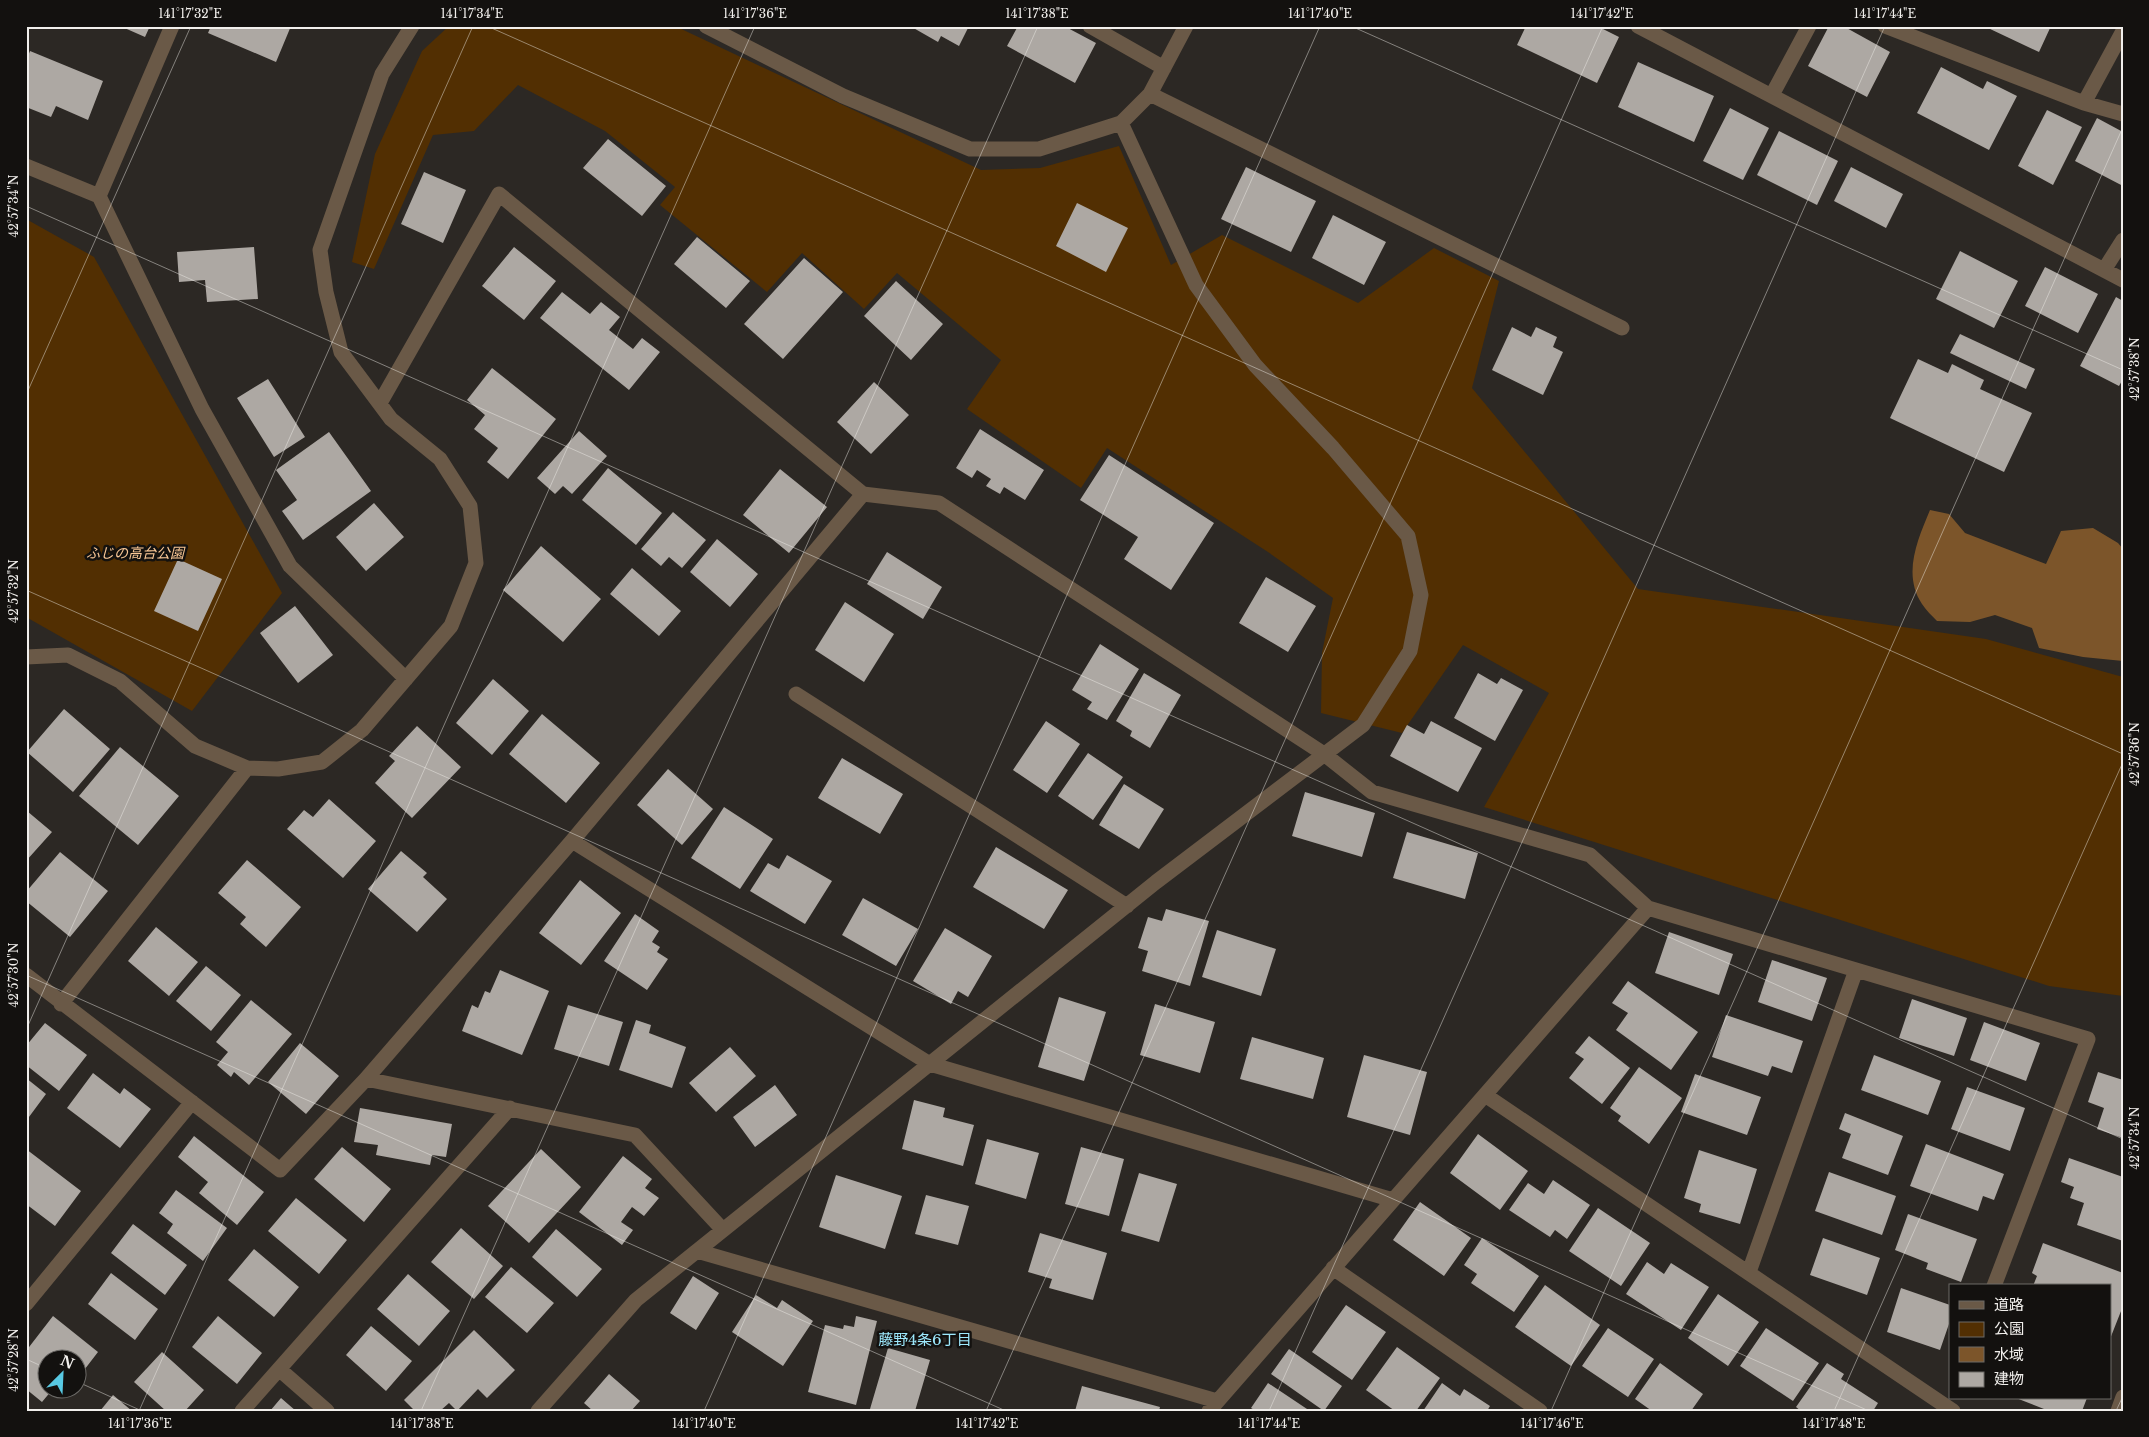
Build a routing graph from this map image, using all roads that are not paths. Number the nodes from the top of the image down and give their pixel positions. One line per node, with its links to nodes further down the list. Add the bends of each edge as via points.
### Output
1 (172, 26): 17 (street)
2 (412, 26): 22 (street, via 382,74 320,250 326,292 341,352)
3 (706, 26): 15 (street, via 843,96 970,149 1039,149)
4 (1090, 26): 10 (street)
5 (1186, 26): 10 (street)
6 (1638, 26): 12 (street)
7 (1808, 26): 12 (street)
8 (1884, 26): 13 (street)
9 (2123, 32): 13 (street)
10 (1164, 68): 11 (street)
11 (1150, 94): 15 (street); 21 (street)
12 (1772, 95): 19 (street)
13 (2084, 103): 14 (street)
14 (2123, 114)
15 (1121, 123): 27 (street, via 1196,285 1255,365 1333,448 1408,536 1421,595 1410,651 1362,725)
16 (26, 166): 17 (street)
17 (99, 196): 25 (street, via 202,409 290,566)
18 (2123, 240): 19 (street)
19 (2104, 270): 20 (street)
20 (2123, 280)
21 (1622, 328)
22 (380, 404): 23 (street, via 499,194); 25 (street, via 391,419 440,459 470,506 476,563 451,626)
23 (862, 494): 27 (street, via 939,503); 29 (street)
24 (26, 657): 28 (street, via 68,655 120,681 195,746)
25 (406, 679): 28 (street, via 362,730 322,762 278,769)
26 (796, 694): 30 (street)
27 (1324, 754): 30 (street); 31 (street, via 1372,792 1590,855)
28 (247, 768): 34 (street)
29 (572, 841): 35 (street); 36 (street)
30 (1127, 906): 35 (street)
31 (1648, 908): 32 (street); 37 (street)
32 (1856, 970): 44 (street); 45 (street, via 2088,1039)
33 (26, 975): 34 (street)
34 (61, 1004): 38 (street)
35 (930, 1064): 40 (street); 41 (street)
36 (366, 1079): 38 (street, via 280,1170); 39 (street)
37 (1484, 1095): 40 (street); 44 (street)
38 (192, 1102): 46 (street)
39 (510, 1108): 41 (street, via 635,1135); 47 (street)
40 (1393, 1200): 43 (street)
41 (723, 1230): 42 (street)
42 (697, 1251): 50 (street); 53 (street, via 636,1300)
43 (1333, 1268): 50 (street); 54 (street)
44 (1749, 1272): 49 (street)
45 (1995, 1284)
46 (28, 1297)
47 (279, 1369): 51 (street); 52 (street)
48 (2123, 1397): 55 (street)
49 (1951, 1405)
50 (1213, 1406)
51 (242, 1411)
52 (327, 1411)
53 (538, 1411)
54 (1540, 1411)
55 (2118, 1411)

